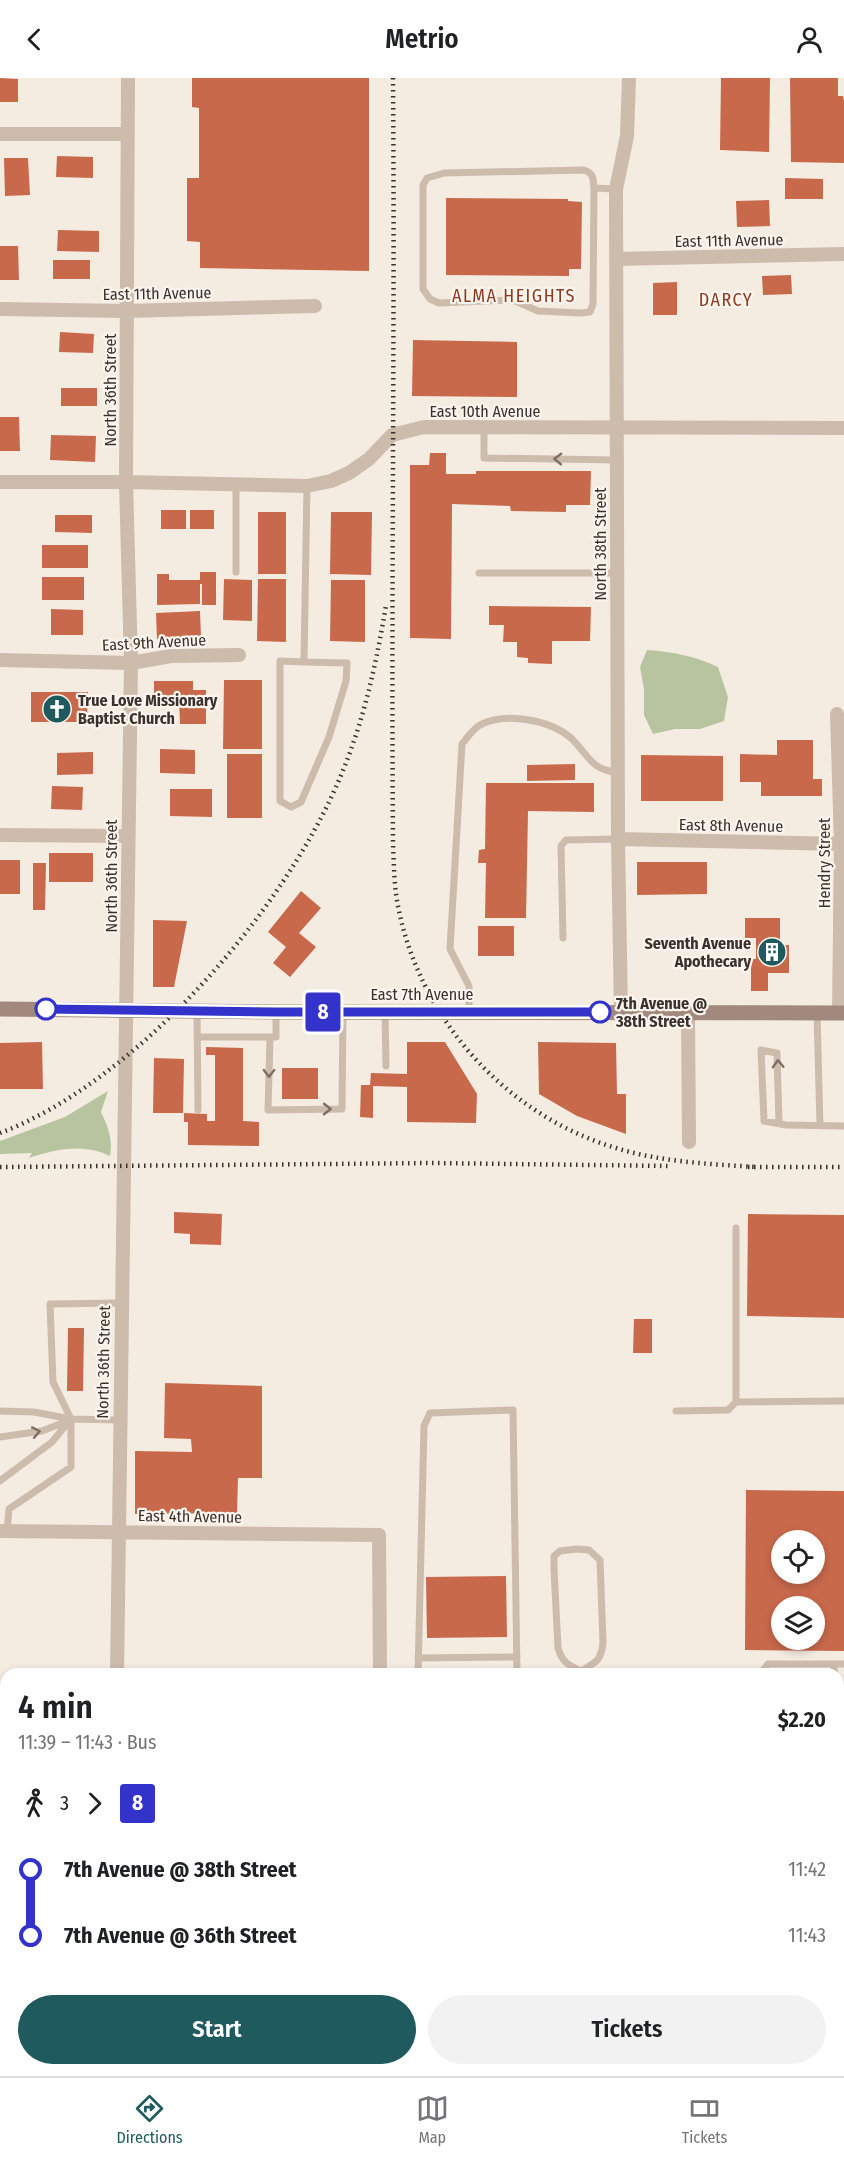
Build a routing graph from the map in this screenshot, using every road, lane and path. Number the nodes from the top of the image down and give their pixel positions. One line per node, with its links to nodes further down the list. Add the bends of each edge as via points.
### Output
1 (128, 78): 4 (street, North 36th Street)
2 (629, 78): 6 (street, North 38th Street, via 627,135)
3 (0, 134): 4 (street)
4 (128, 134): 11 (street, North 36th Street)
5 (594, 188): 5 (lane, via 590,312 538,311 513,300 439,303 423,289 423,185 427,178 444,173 584,170 593,177); 6 (lane)
6 (616, 189): 8 (street, North 38th Street)
7 (844, 254): 8 (street, East 11th Avenue)
8 (616, 259): 13 (street, North 38th Street)
9 (315, 306): 11 (street, East 11th Avenue)
10 (0, 309): 11 (street, East 11th Avenue)
11 (127, 311): 17 (street, North 36th Street)
12 (484, 428): 13 (street, East 10th Avenue); 15 (lane, one-way to 12, via 484,458); 19 (street, East 10th Avenue, via 424,427 392,435 349,473)
13 (616, 428): 14 (street, East 10th Avenue); 15 (street, North 38th Street)
14 (844, 428)
15 (616, 460): 22 (street, North 38th Street)
16 (0, 482): 17 (street, East 10th Avenue)
17 (126, 482): 18 (street, East 10th Avenue); 26 (street, North 36th Street)
18 (236, 484): 19 (street, East 10th Avenue); 20 (lane)
19 (307, 486): 25 (lane)
20 (236, 572)
21 (479, 573): 22 (lane)
22 (617, 573): 29 (street, North 38th Street)
23 (239, 655): 26 (street, East 9th Avenue, via 171,656)
24 (0, 660): 26 (street, East 9th Avenue)
25 (304, 662): 25 (lane, via 280,661 280,801 291,807 301,802 309,785 346,681 347,663)
26 (131, 663): 31 (street, North 36th Street)
27 (837, 714): 28 (street, Hendry Street)
28 (842, 759): 33 (street, Hendry Street)
29 (618, 772): 32 (street, North 38th Street); 41 (lane, via 598,768 570,738 552,726 520,719 492,720 479,725 462,744 450,949 469,986)
30 (0, 835): 31 (street)
31 (128, 836): 36 (street, North 36th Street)
32 (618, 839): 33 (street, East 8th Avenue); 34 (lane, via 566,840 561,846); 42 (street, North 38th Street)
33 (843, 844): 45 (street, Hendry Street)
34 (563, 938)
35 (0, 1009): 36 (street, East 7th Avenue)
36 (126, 1010): 37 (street, East 7th Avenue); 55 (street, North 36th Street)
37 (197, 1011): 38 (street, East 7th Avenue); 46 (lane)
38 (276, 1012): 39 (street, East 7th Avenue); 47 (lane, via 276,1037)
39 (343, 1012): 40 (street, East 7th Avenue); 47 (lane, one-way to 39, via 268,1110 342,1109)
40 (385, 1012): 41 (street, East 7th Avenue); 48 (lane)
41 (470, 1012): 42 (street, East 7th Avenue)
42 (621, 1012): 43 (street, East 7th Avenue)
43 (688, 1012): 44 (street, East 7th Avenue); 53 (street)
44 (818, 1012): 45 (street, East 7th Avenue); 51 (lane)
45 (842, 1013)
46 (198, 1037): 47 (lane); 49 (lane)
47 (270, 1037)
48 (386, 1066)
49 (198, 1110)
50 (779, 1123): 50 (lane, one-way to 50, via 777,1053 761,1050 764,1121); 51 (lane)
51 (820, 1126): 52 (lane)
52 (844, 1126)
53 (689, 1142)
54 (736, 1228): 57 (lane)
55 (120, 1303): 60 (lane, via 50,1304 53,1382); 61 (street, North 36th Street)
56 (844, 1401): 57 (lane)
57 (736, 1402): 59 (lane, via 728,1410)
58 (0, 1411): 60 (lane)
59 (676, 1411)
60 (71, 1419): 61 (lane); 62 (lane, one-way to 60, via 42,1431); 63 (lane, via 52,1442); 64 (lane, via 71,1467 9,1509)
61 (119, 1420): 65 (street, North 36th Street)
62 (0, 1437)
63 (0, 1481)
64 (4, 1531): 65 (street, East 4th Avenue)
65 (118, 1532): 70 (street, North 36th Street); 71 (street, East 4th Avenue, via 379,1535)
66 (517, 1657): 67 (lane); 67 (lane, via 513,1410 430,1413 424,1426); 73 (lane)
67 (418, 1658): 72 (lane)
68 (834, 1664): 69 (lane); 76 (lane, via 768,1664); 77 (lane)
69 (844, 1664)
70 (117, 1668)
71 (380, 1668)
72 (418, 1668)
73 (517, 1668)
74 (574, 1668): 75 (lane, via 561,1658 558,1648 554,1556 560,1551 577,1549 590,1550 600,1560 602,1654)
75 (587, 1668)
76 (765, 1668)
77 (834, 1668)

